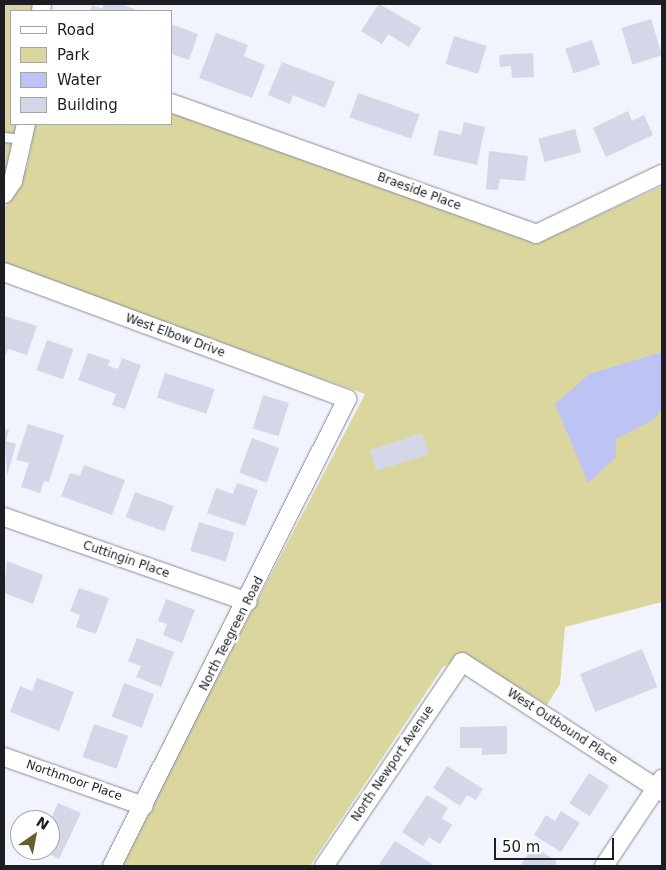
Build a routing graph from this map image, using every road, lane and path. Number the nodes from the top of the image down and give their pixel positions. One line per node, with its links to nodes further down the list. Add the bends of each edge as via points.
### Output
1 (172, 103): 4 (street, Braeside Place, via 536,234)
2 (25, 132): 3 (lane); 5 (street, via 13,181)
3 (4, 137)
4 (662, 174)
5 (4, 194)
6 (4, 272): 7 (street, West Elbow Drive)
7 (347, 399): 9 (street, North Teegreen Road)
8 (4, 517): 9 (street, Cuttingin Place)
9 (248, 602): 13 (street, North Teegreen Road)
10 (462, 662): 12 (street, West Outbound Place); 15 (street, North Newport Avenue)
11 (4, 757): 13 (street, Northmoor Place)
12 (660, 786): 16 (street)
13 (144, 806): 14 (street, North Teegreen Road)
14 (112, 866)
15 (324, 866)
16 (604, 866)

